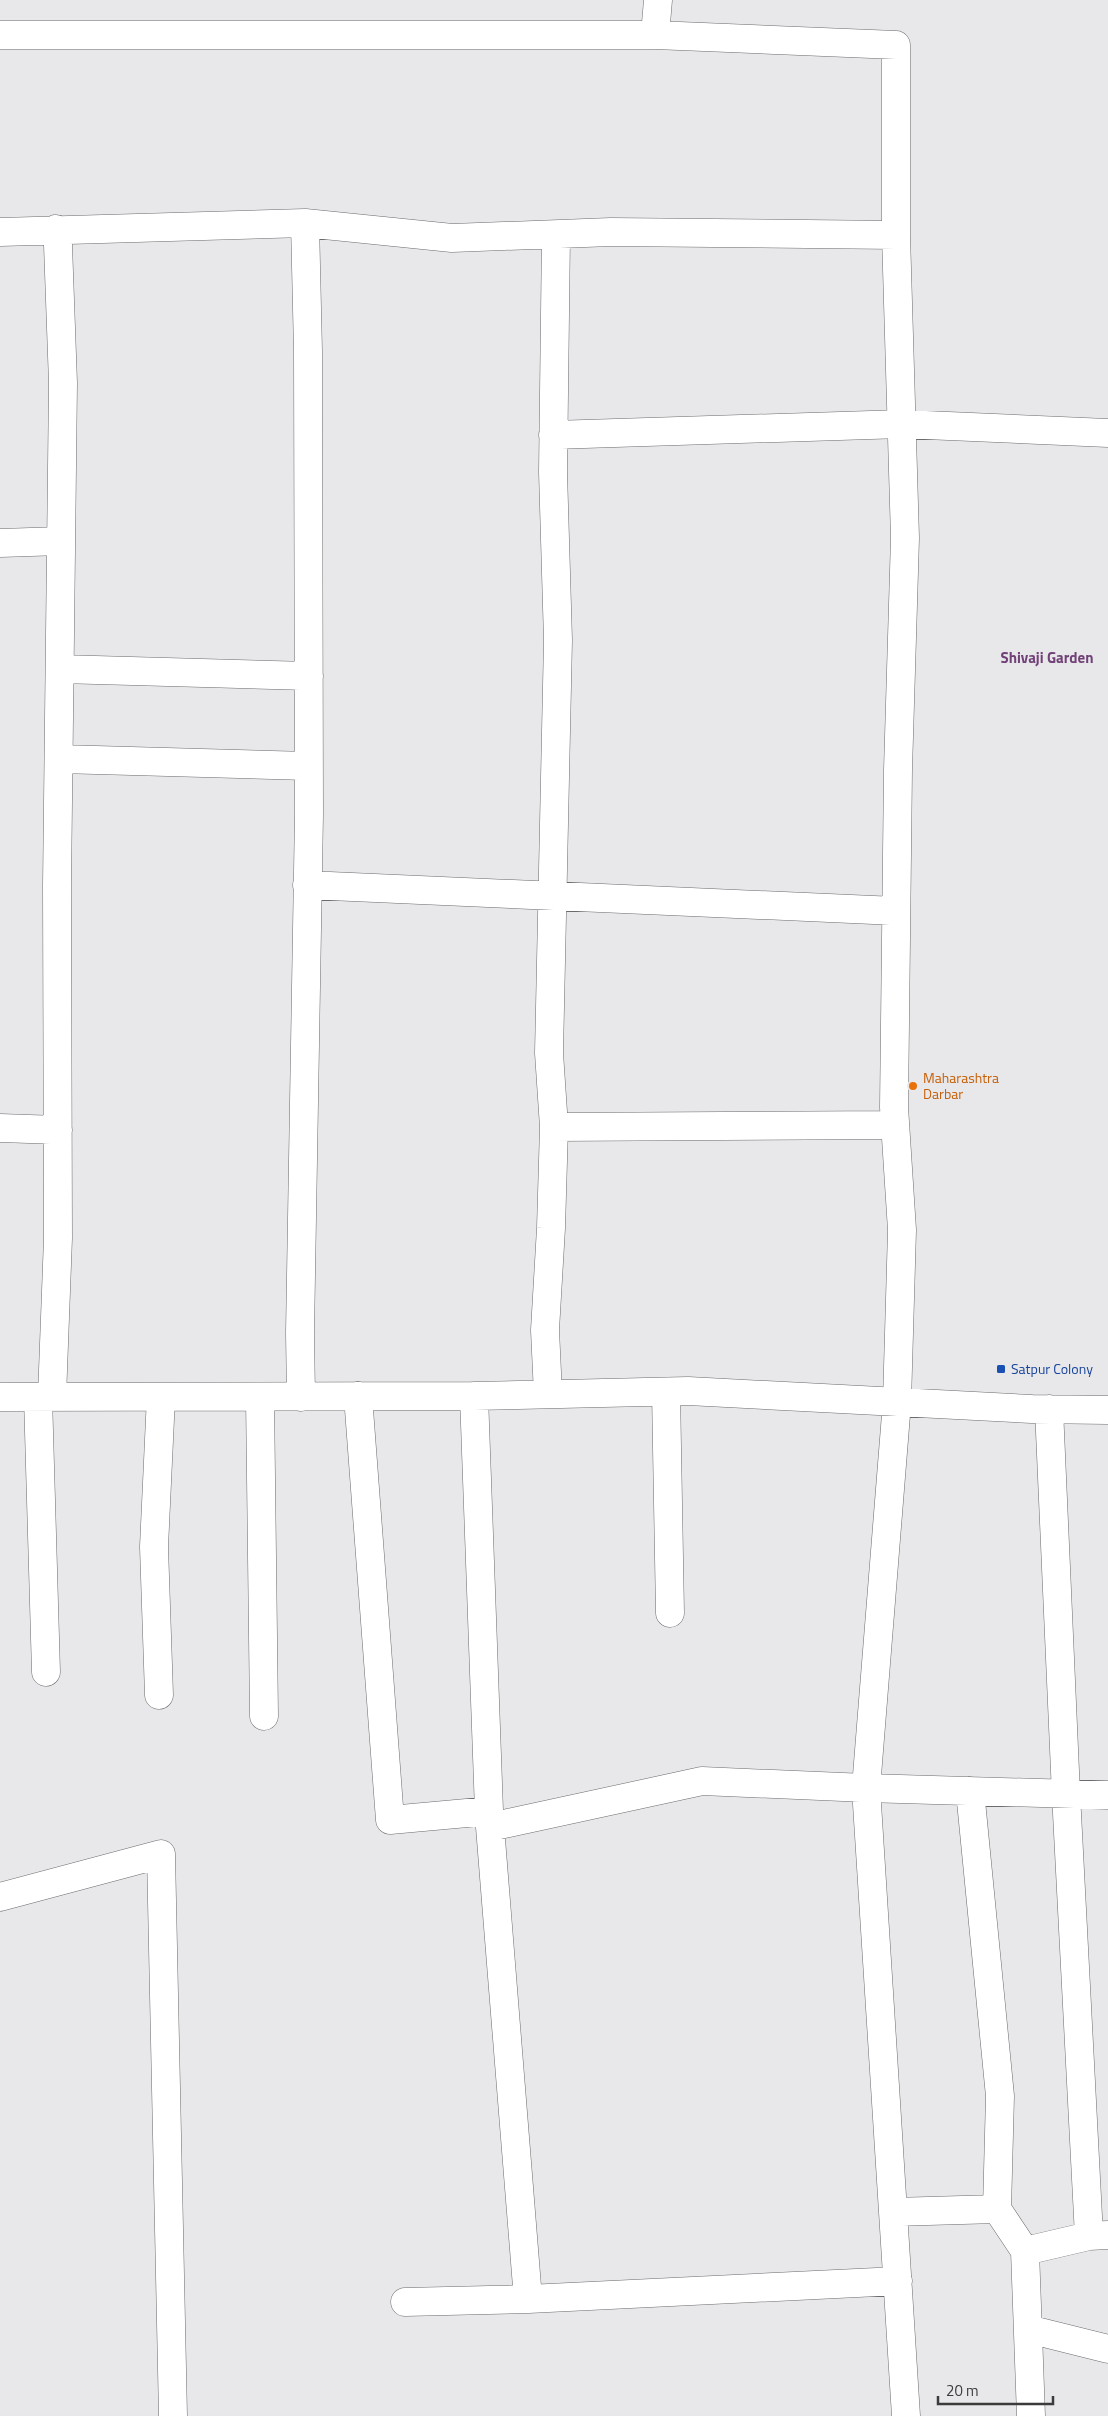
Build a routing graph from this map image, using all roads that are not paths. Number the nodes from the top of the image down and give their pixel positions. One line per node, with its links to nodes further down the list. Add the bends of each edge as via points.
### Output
1 (658, 0): 3 (street)
2 (0, 35): 3 (street)
3 (655, 35): 8 (street, via 896,44)
4 (305, 223): 5 (street); 7 (street, via 452,238); 15 (street)
5 (56, 229): 6 (street); 12 (street, via 63,383)
6 (0, 232)
7 (556, 235): 8 (street, via 650,232); 11 (street)
8 (896, 235): 9 (street)
9 (902, 424): 10 (street); 11 (street); 20 (street, via 905,538)
10 (1108, 433)
11 (553, 435): 19 (street, via 558,640)
12 (61, 541): 13 (street); 14 (street)
13 (0, 542)
14 (60, 669): 15 (street); 16 (street)
15 (309, 676): 17 (street)
16 (60, 759): 17 (street); 24 (street)
17 (308, 766): 18 (street)
18 (307, 885): 19 (street); 33 (street)
19 (553, 896): 20 (street); 22 (street, via 550,1053)
20 (896, 910): 21 (street)
21 (895, 1125): 22 (street); 34 (street, via 902,1230)
22 (554, 1127): 26 (street, via 545,1330)
23 (0, 1128): 24 (street)
24 (58, 1130): 30 (street, via 58,1238)
25 (666, 1392): 26 (street); 34 (street); 37 (street)
26 (548, 1394): 28 (street)
27 (358, 1396): 28 (street); 28 (street, via 390,1820 489,1811); 33 (street)
28 (474, 1396)
29 (0, 1397): 30 (street)
30 (45, 1397): 31 (street); 38 (street)
31 (161, 1397): 32 (street); 39 (street, via 154,1547)
32 (260, 1397): 33 (street); 40 (street)
33 (301, 1397)
34 (897, 1402): 35 (street); 41 (street)
35 (1049, 1409): 36 (street); 43 (street)
36 (1108, 1410)
37 (670, 1613)
38 (46, 1672)
39 (159, 1695)
40 (264, 1716)
41 (866, 1788): 42 (street); 47 (street); 51 (street, via 702,1781 490,1827)
42 (970, 1791): 43 (street); 46 (street, via 1000,2096)
43 (1066, 1794): 44 (street); 48 (street)
44 (1108, 1795)
45 (0, 1897): 55 (street, via 161,1854)
46 (997, 2209): 47 (street); 49 (street)
47 (893, 2212): 50 (street)
48 (1098, 2235): 49 (street)
49 (1025, 2251): 53 (street)
50 (898, 2281): 51 (street); 56 (street)
51 (528, 2300): 52 (street)
52 (406, 2302)
53 (1028, 2330): 54 (street); 57 (street)
54 (1108, 2349)
55 (174, 2416)
56 (906, 2416)
57 (1031, 2416)

